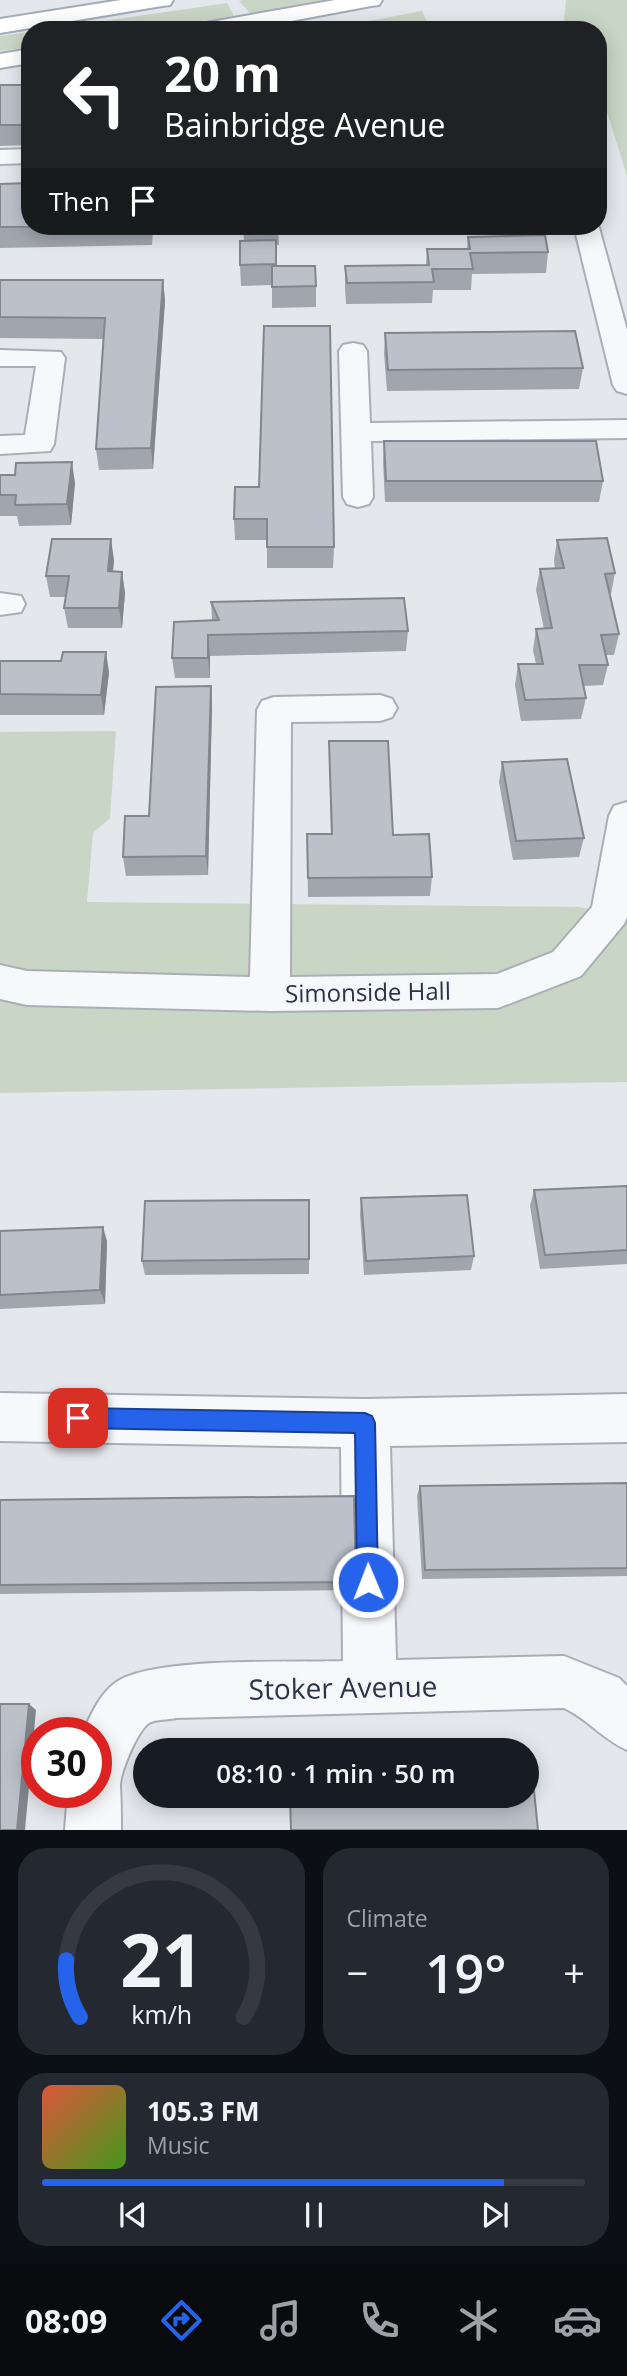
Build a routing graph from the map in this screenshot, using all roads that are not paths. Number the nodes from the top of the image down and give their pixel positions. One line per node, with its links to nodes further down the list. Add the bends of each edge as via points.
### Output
1 (162, 0): 3 (main road)
2 (371, 0): 4 (main road)
3 (31, 21)
4 (255, 21)
5 (21, 23): 6 (main road)
6 (0, 26)
7 (21, 58): 8 (main road)
8 (0, 61)
9 (21, 156): 10 (street)
10 (0, 157)
11 (589, 235): 14 (street)
12 (353, 351): 16 (street)
13 (0, 358): 17 (street, via 51,358 38,444)
14 (627, 385)
15 (627, 429): 16 (street)
16 (355, 432): 18 (street)
17 (0, 445)
18 (358, 497)
19 (380, 708): 22 (street, via 274,710)
20 (627, 816): 22 (street, Simonside Hall, via 610,913 567,964 498,991)
21 (0, 982): 22 (street, Simonside Hall, via 27,988)
22 (270, 994)
23 (0, 1417): 25 (street)
24 (627, 1418): 25 (street)
25 (365, 1423): 26 (street)
26 (369, 1688): 27 (street, Stoker Avenue, via 564,1682 600,1697); 28 (street, Stoker Avenue, via 177,1692 138,1699)
27 (627, 1723)
28 (112, 1727)
29 (94, 1808): 30 (street)
30 (93, 1830)

